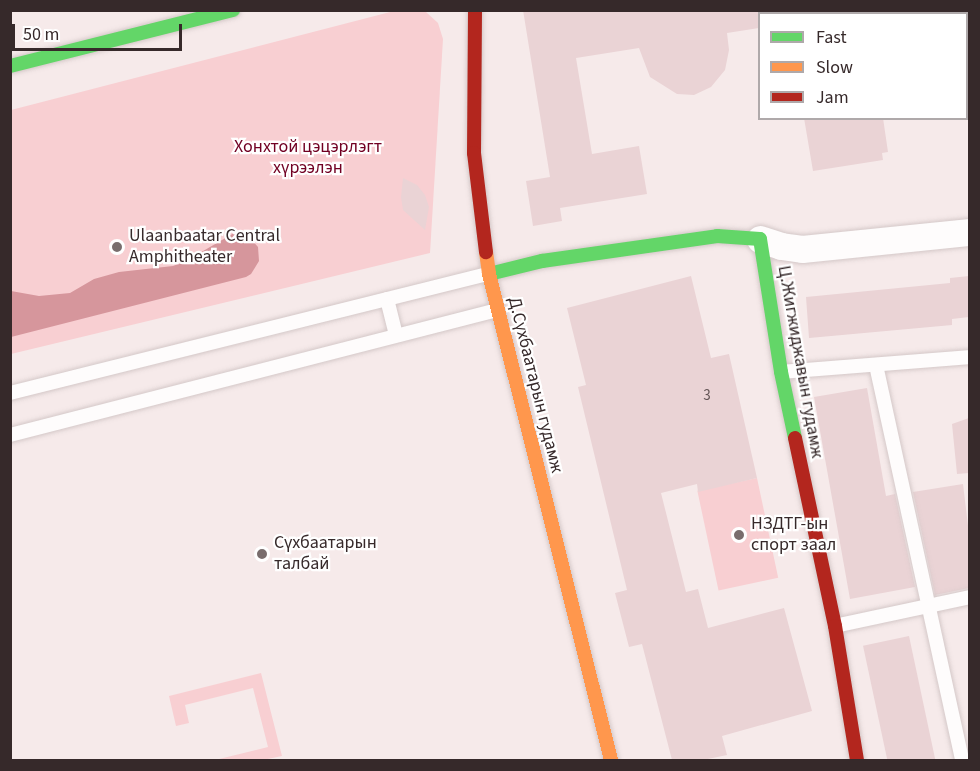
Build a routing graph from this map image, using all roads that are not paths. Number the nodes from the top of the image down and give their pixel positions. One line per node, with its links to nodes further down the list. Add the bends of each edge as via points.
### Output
1 (233, 10): 3 (main road)
2 (475, 10): 6 (main road, Д.Сүхбаатарын гудамж, via 474,153)
3 (10, 66)
4 (969, 232): 5 (street, via 802,249)
5 (760, 239): 6 (main road, via 717,236 542,261); 12 (main road, Ц.Жигжиджавын гудамж)
6 (489, 274): 7 (lane); 8 (main road, Д.Сүхбаатарын гудамж)
7 (387, 299): 9 (lane); 13 (lane)
8 (497, 310): 9 (lane); 18 (main road, Д.Сүхбаатарын гудамж)
9 (396, 335): 14 (lane)
10 (969, 357): 11 (lane)
11 (876, 365): 12 (lane); 16 (lane)
12 (781, 372): 17 (main road, Ц.Жигжиджавын гудамж)
13 (10, 393)
14 (10, 435)
15 (969, 597): 16 (lane)
16 (930, 606): 17 (lane); 20 (lane)
17 (835, 626): 19 (main road, Ц.Жигжиджавын гудамж)
18 (611, 760)
19 (857, 760)
20 (962, 760)

